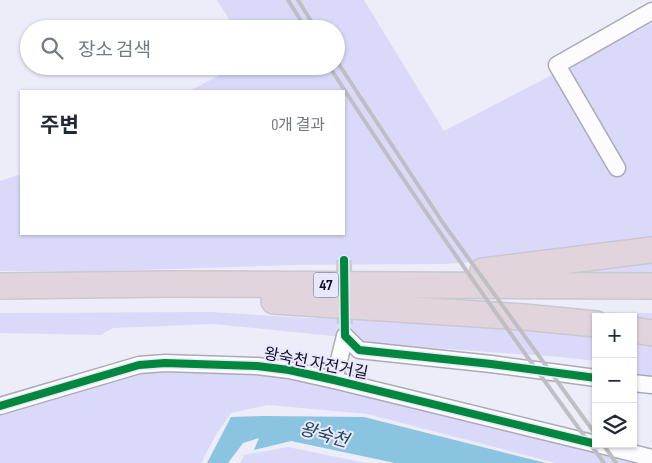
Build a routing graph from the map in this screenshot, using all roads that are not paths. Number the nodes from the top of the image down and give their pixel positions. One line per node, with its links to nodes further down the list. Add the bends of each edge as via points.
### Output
1 (652, 11): 2 (street, via 557,65)
2 (617, 168)
3 (652, 250): 6 (highway)
4 (0, 286): 6 (highway, 47, via 168,284)
5 (652, 286): 6 (highway, 47)
6 (274, 293): 7 (highway, 47); 8 (highway, 47); 9 (highway)
7 (0, 302)
8 (652, 302)
9 (592, 324)
10 (637, 331): 11 (highway)
11 (652, 333)
12 (592, 377): 13 (street, via 358,350 344,336)
13 (334, 380): 16 (street, 왕숙천 자전거길, via 257,366 139,365); 17 (street, 왕숙천 자전거길)
14 (637, 383): 15 (street)
15 (652, 385)
16 (0, 406)
17 (592, 443)
18 (612, 448): 19 (street, 왕숙천 자전거길)
19 (652, 458)

